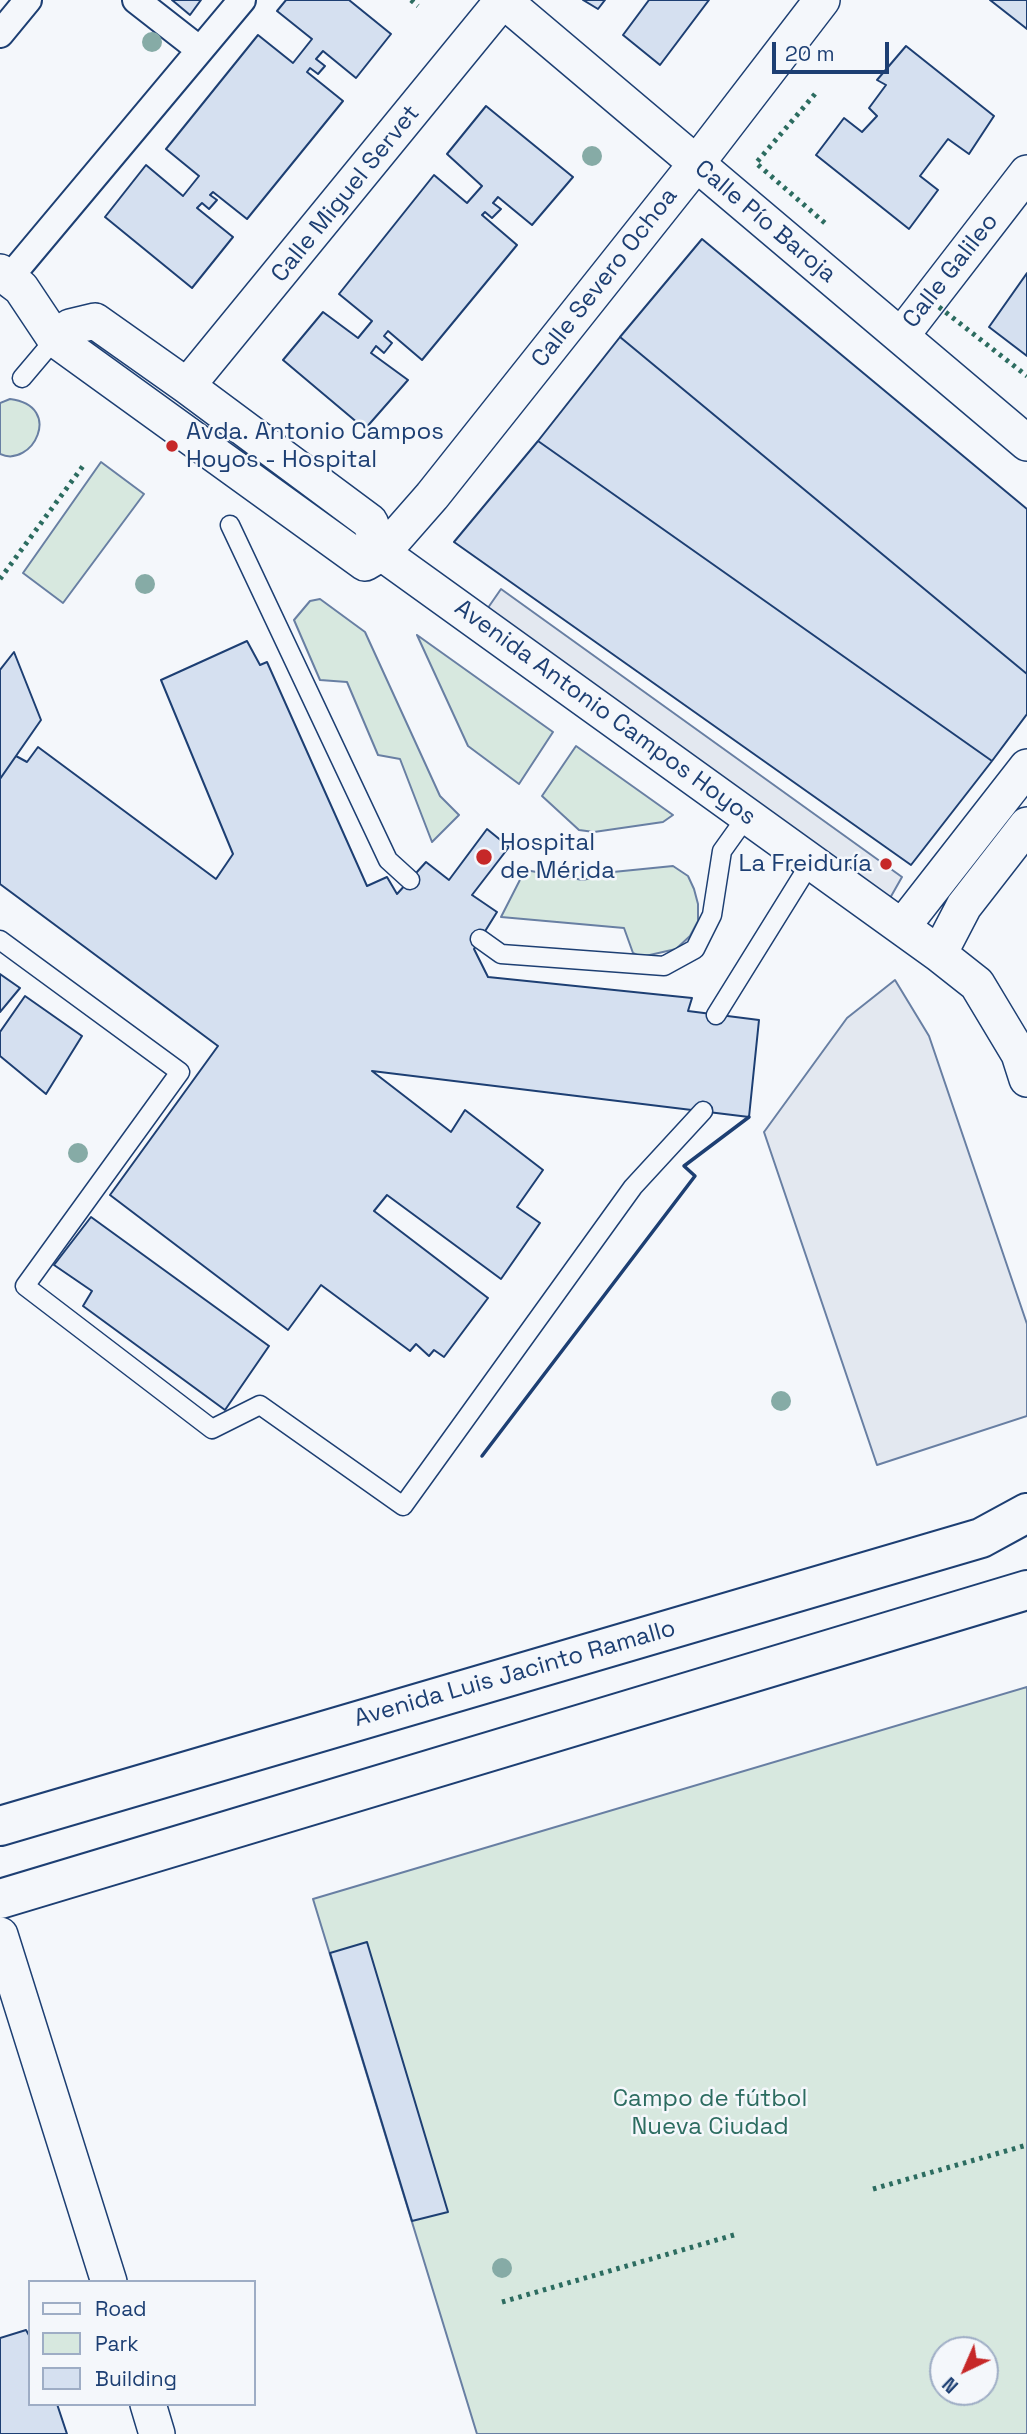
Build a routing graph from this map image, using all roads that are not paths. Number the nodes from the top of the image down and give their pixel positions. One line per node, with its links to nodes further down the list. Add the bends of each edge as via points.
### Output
1 (28, 0): 6 (street)
2 (136, 0): 7 (street)
3 (242, 0): 7 (street)
4 (503, 0): 8 (street, Calle Pío Baroja); 14 (street, Calle Miguel Servet)
5 (822, 0): 8 (street, Calle Severo Ochoa)
6 (0, 34)
7 (200, 50): 10 (street)
8 (696, 164): 11 (street, Calle Pío Baroja); 17 (street, Calle Severo Ochoa)
9 (1027, 173): 11 (street, Calle Galileo)
10 (4, 275): 12 (street, via 21,288)
11 (901, 336): 15 (street, Calle Pío Baroja)
12 (55, 339): 13 (lane); 14 (street, via 70,327 95,321); 17 (street, via 365,563)
13 (22, 378)
14 (187, 386): 17 (street, via 370,522)
15 (1027, 443)
16 (230, 525): 22 (lane, via 388,860)
17 (383, 553): 19 (street, Avenida Antonio Campos Hoyos)
18 (1027, 766): 23 (street)
19 (747, 816): 21 (street, Avenida Antonio Campos Hoyos); 24 (lane, via 722,851 712,915 695,950 664,966 501,954)
20 (1027, 825): 26 (street, via 964,906)
21 (811, 862): 23 (street, Avenida Antonio Campos Hoyos); 27 (lane)
22 (410, 880)
23 (902, 927): 26 (street, Avenida Antonio Campos Hoyos)
24 (480, 939)
25 (0, 940): 29 (lane, via 180,1072 25,1286 212,1429 260,1405 403,1506 633,1186)
26 (939, 954): 28 (street, Avenida Antonio Campos Hoyos, via 976,984 1019,1054)
27 (716, 1015)
28 (1027, 1079)
29 (703, 1111)
30 (1027, 1513): 32 (main road, Avenida Luis Jacinto Ramallo, via 981,1538)
31 (1027, 1590): 33 (main road)
32 (0, 1826)
33 (0, 1899)
34 (0, 1935): 35 (street)
35 (108, 2280)
36 (149, 2406): 37 (street)
37 (157, 2434)

